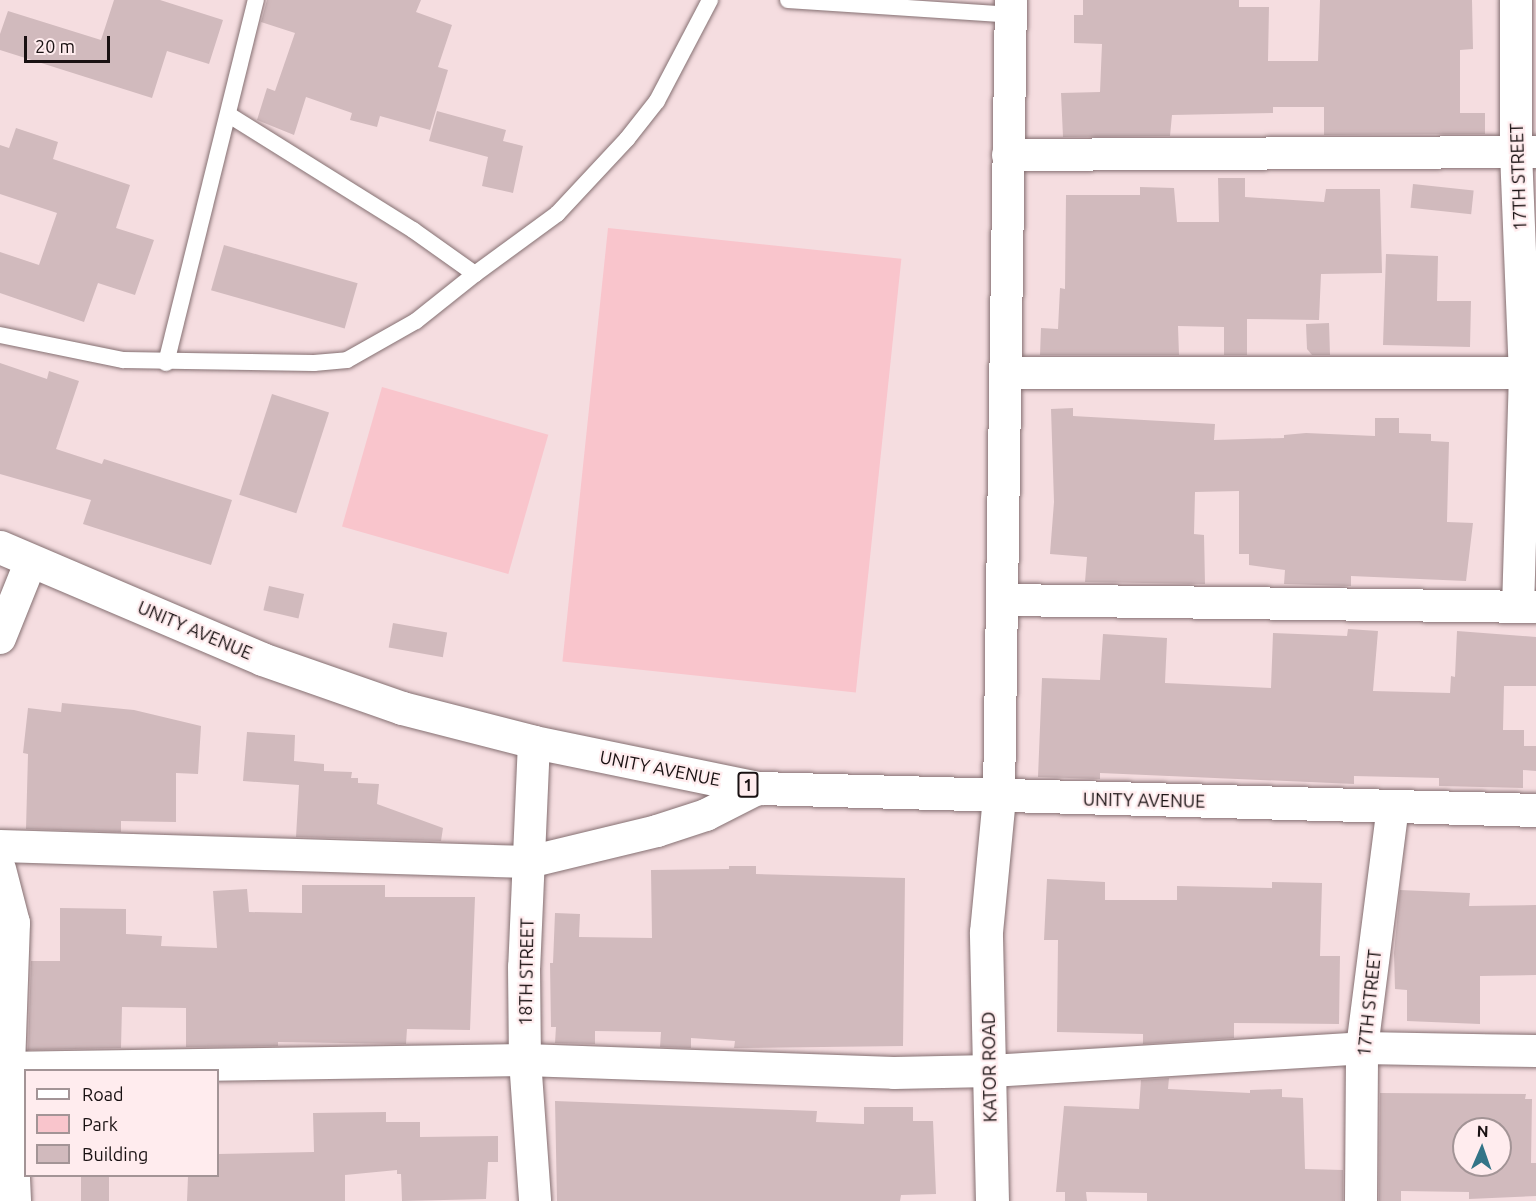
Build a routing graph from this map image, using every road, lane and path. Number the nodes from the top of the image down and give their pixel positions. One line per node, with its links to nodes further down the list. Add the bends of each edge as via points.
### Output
1 (256, 0): 6 (lane)
2 (710, 0): 9 (lane, via 657,101 627,139 557,214)
3 (788, 0): 5 (lane)
4 (1516, 0): 7 (street, 17TH STREET)
5 (1011, 7): 8 (street)
6 (228, 115): 9 (lane, via 413,230); 11 (lane)
7 (1526, 152): 8 (street); 13 (street, 17TH STREET)
8 (1008, 155): 12 (street)
9 (475, 274): 11 (lane, via 416,321 347,360)
10 (0, 335): 11 (lane, via 79,353)
11 (166, 363)
12 (1005, 373): 13 (street); 16 (street)
13 (1530, 373): 17 (street, 17TH STREET)
14 (0, 547): 15 (main road, UNITY AVENUE / 1)
15 (31, 561): 18 (street); 19 (main road, UNITY AVENUE / 1, via 273,663 402,708)
16 (1002, 600): 17 (street); 21 (street)
17 (1527, 606)
18 (0, 638)
19 (534, 742): 20 (main road, UNITY AVENUE / 1); 25 (street, 18TH STREET)
20 (759, 788): 21 (main road, UNITY AVENUE / 1); 25 (street, via 706,815 657,831)
21 (999, 797): 22 (main road, UNITY AVENUE / 1); 31 (main road, KATOR ROAD, via 986,932)
22 (1393, 806): 23 (main road, UNITY AVENUE / 1); 27 (street, 17TH STREET)
23 (1536, 810)
24 (0, 846): 25 (street)
25 (529, 862): 29 (street, 18TH STREET)
26 (0, 869): 30 (street, via 14,923)
27 (1362, 1048): 28 (street); 31 (street); 35 (street, 17TH STREET)
28 (1536, 1051)
29 (525, 1060): 30 (street); 31 (street, via 894,1073); 33 (street, 18TH STREET)
30 (5, 1068): 32 (street)
31 (991, 1071): 34 (main road, KATOR ROAD)
32 (15, 1201)
33 (535, 1201)
34 (992, 1201)
35 (1361, 1201)

